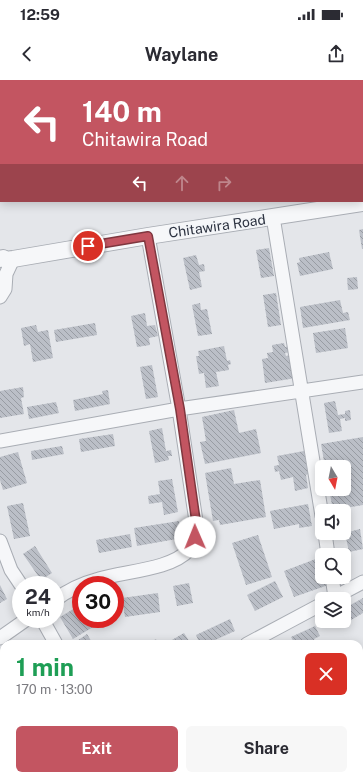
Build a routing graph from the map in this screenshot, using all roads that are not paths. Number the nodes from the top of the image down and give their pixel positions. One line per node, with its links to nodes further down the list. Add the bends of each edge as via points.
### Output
1 (363, 203): 2 (street, Chitawira Road)
2 (273, 217): 3 (street, Chitawira Road); 7 (street)
3 (148, 236): 4 (street, Chitawira Road); 8 (street)
4 (6, 259): 5 (street, via 5,289)
5 (0, 297)
6 (363, 382): 7 (street)
7 (301, 392): 8 (street); 10 (street)
8 (180, 409): 9 (street); 15 (street, via 196,521 195,537 190,550 174,561 100,578)
9 (0, 441)
10 (320, 504)
11 (0, 541): 12 (street)
12 (15, 576)
13 (363, 582): 14 (street)
14 (344, 592)
15 (64, 595)
16 (315, 608): 21 (street)
17 (14, 628): 19 (street)
18 (47, 628): 20 (street)
19 (0, 638)
20 (54, 640)
21 (254, 640)

